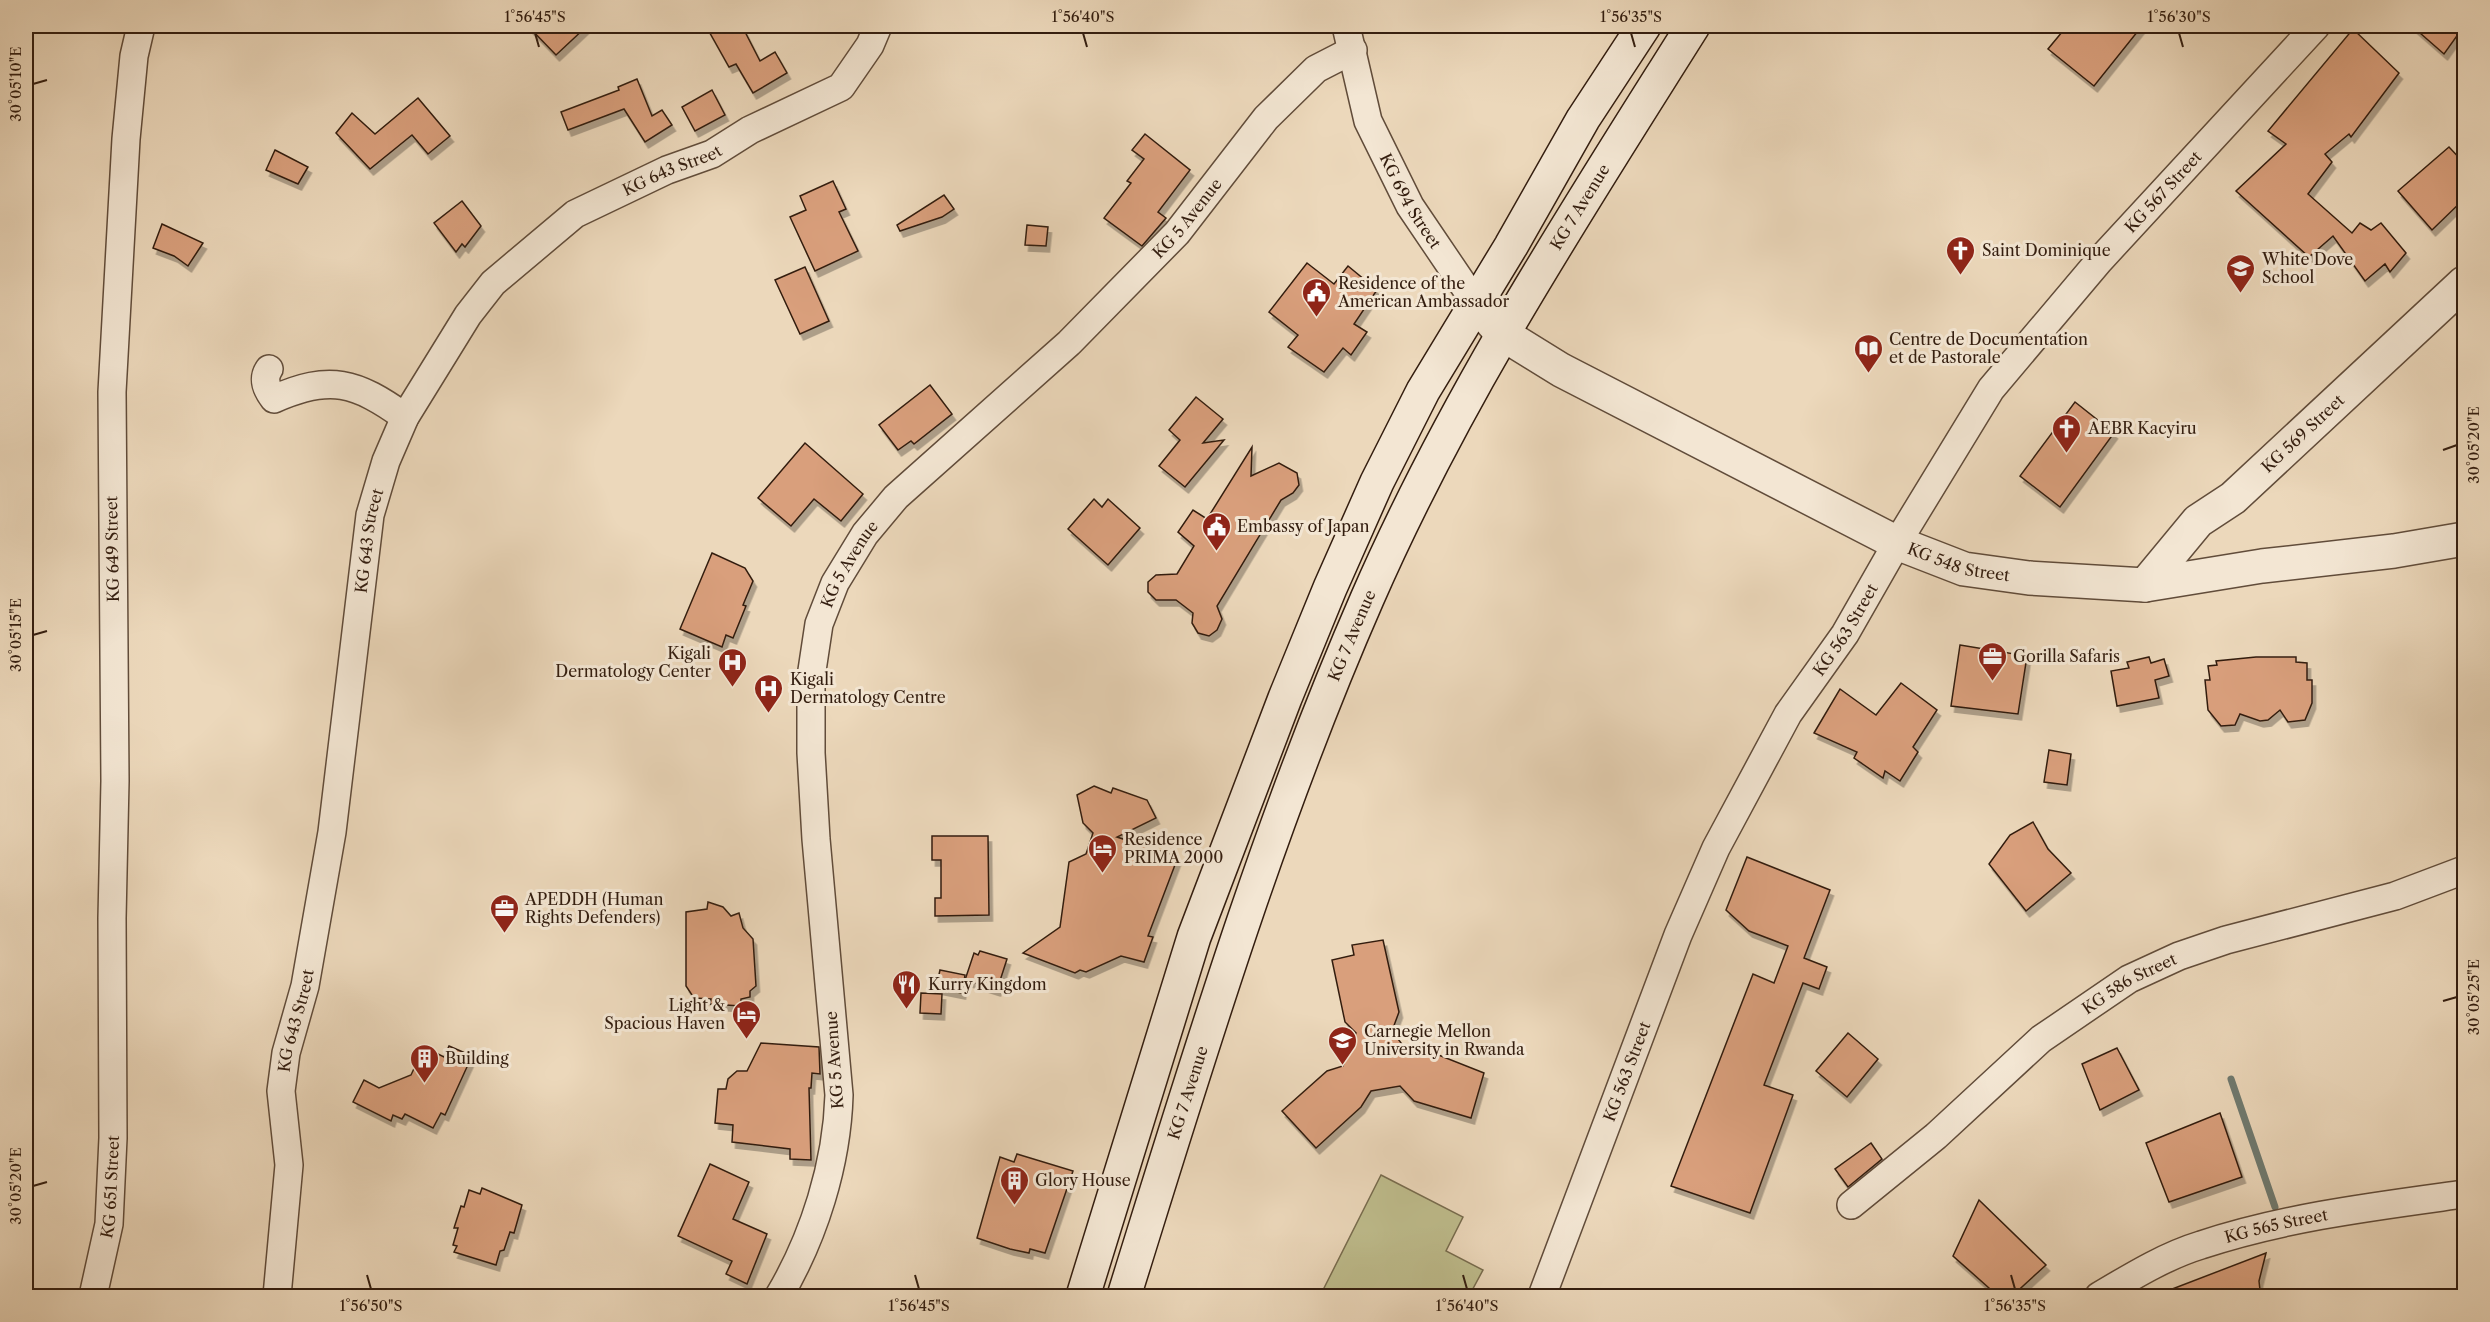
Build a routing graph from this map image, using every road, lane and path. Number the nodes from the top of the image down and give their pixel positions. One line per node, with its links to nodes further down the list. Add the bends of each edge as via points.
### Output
1 (141, 26): 16 (street, KG 649 Street, via 126,139 111,392 116,782)
2 (878, 26): 11 (street, KG 643 Street, via 870,45 841,87 750,130 712,154 667,170 574,214 493,283 468,315)
3 (1644, 26): 8 (main road, via 1583,119)
4 (1693, 26): 9 (main road, KG 7 Avenue)
5 (2316, 26): 13 (street, KG 567 Street, via 2099,261 1991,389)
6 (1347, 32): 8 (street, KG 694 Street, via 1368,121 1418,219); 21 (street, KG 5 Avenue, via 1266,118 1177,233 1078,334 896,497 865,534 835,583 819,624 811,677 811,721 838,1122 823,1191 806,1240)
7 (2464, 283): 14 (main road, KG 569 Street, via 2233,498 2198,521)
8 (1475, 302): 9 (main road, KG 694 Street); 22 (main road, via 1377,482 1285,698 1194,937)
9 (1502, 333): 13 (main road, KG 548 Street, via 1600,391); 23 (main road, KG 7 Avenue, via 1377,576 1318,715 1231,961)
10 (269, 369): 11 (street, via 265,374 267,390 274,399 300,388 336,384 370,393)
11 (405, 417): 20 (street, KG 643 Street, via 386,461 370,515 332,832 305,986 286,1053 281,1091 289,1165)
12 (2464, 538): 14 (main road, KG 548 Street)
13 (1897, 543): 14 (main road, KG 548 Street, via 1964,569 2029,578); 24 (street, KG 563 Street, via 1845,634 1788,714 1716,848 1678,935)
14 (2145, 585)
15 (2464, 870): 18 (street, KG 586 Street, via 2396,896 2226,940 2129,979 2041,1039 1936,1136)
16 (112, 1074): 19 (street, KG 651 Street, via 109,1224)
17 (2464, 1194): 25 (street, KG 565 Street, via 2291,1222 2200,1245)
18 (1851, 1204)
19 (93, 1296)
20 (277, 1296)
21 (779, 1296)
22 (1083, 1296)
23 (1124, 1296)
24 (1542, 1296)
25 (2099, 1296)

